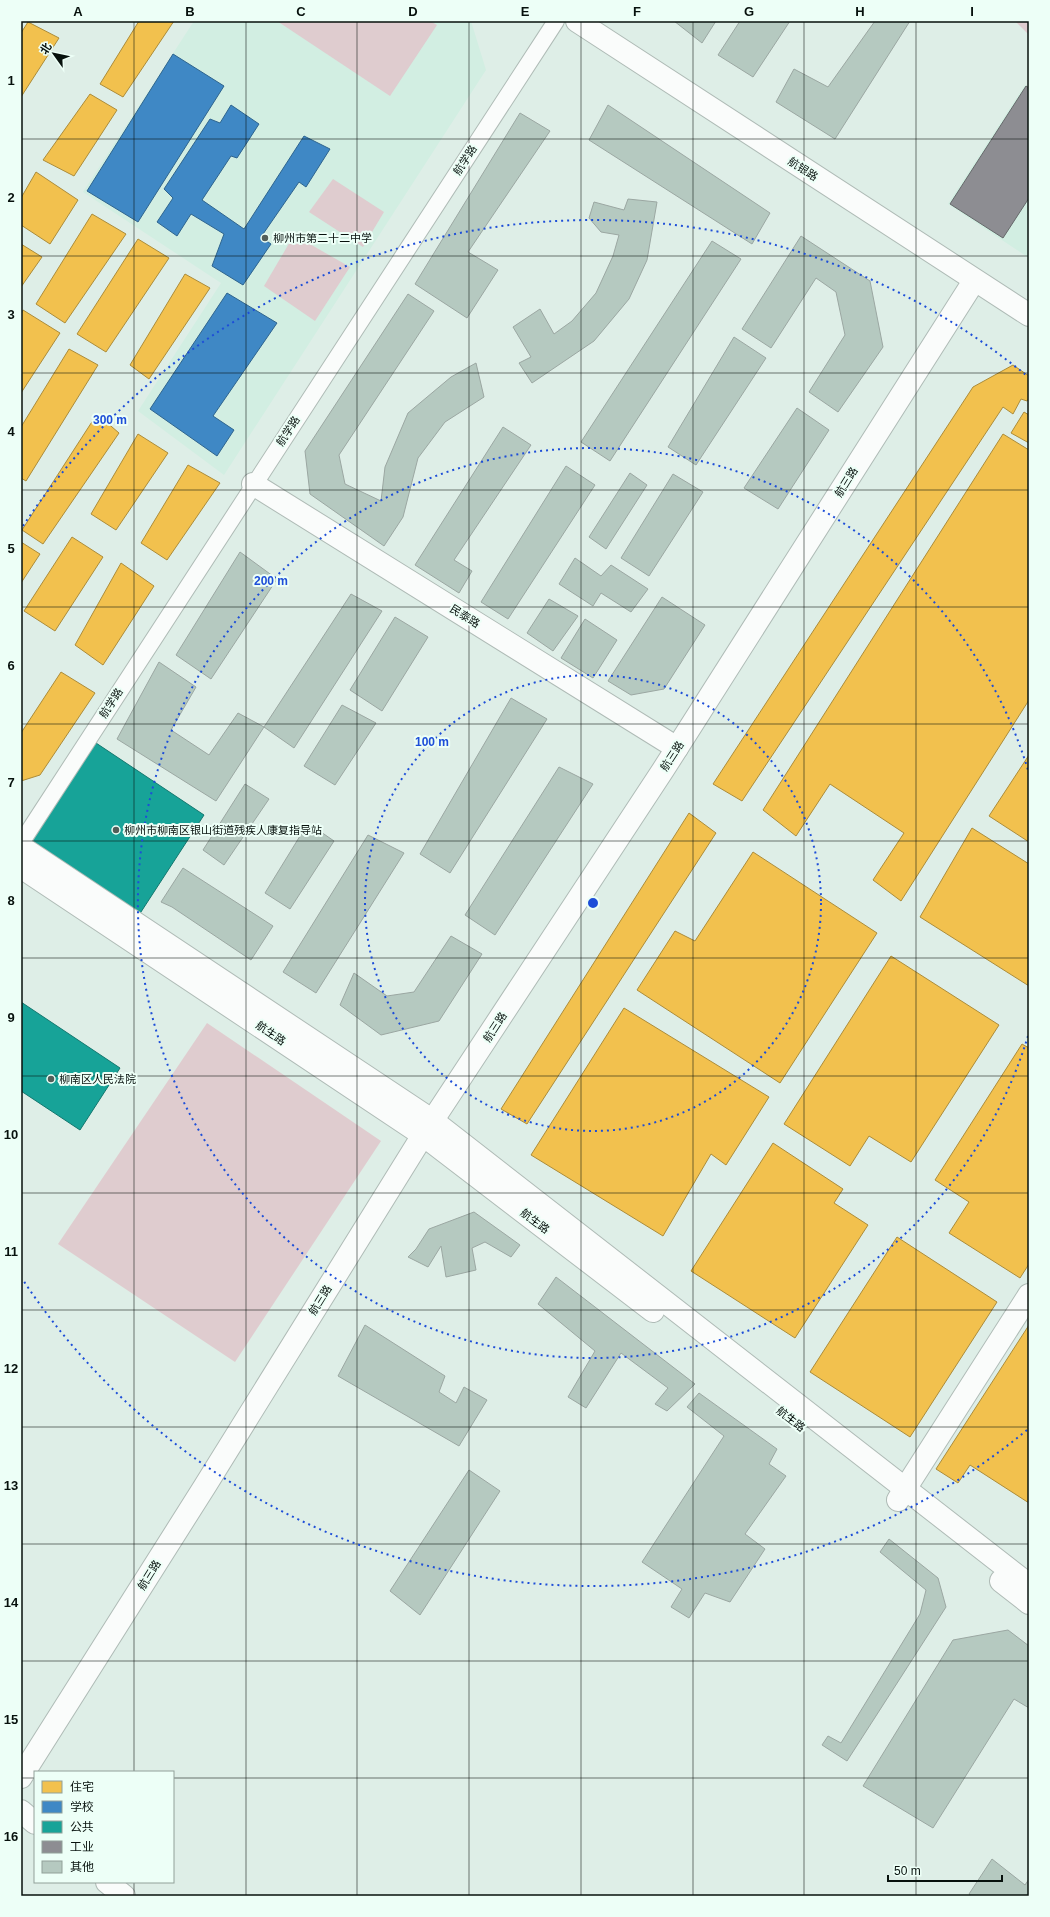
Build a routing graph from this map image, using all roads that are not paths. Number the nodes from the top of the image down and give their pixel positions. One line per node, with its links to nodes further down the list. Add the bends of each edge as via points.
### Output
1 (556, 21): 5 (street, 航学路)
2 (577, 21): 3 (street, 航银路)
3 (974, 281): 4 (street, 航银路); 6 (street, 航三路)
4 (1029, 315)
5 (253, 484): 6 (street, 民泰路); 7 (street, 航学路)
6 (677, 748): 10 (street, 航三路)
7 (21, 843)
8 (21, 847): 10 (street)
9 (21, 866): 10 (street, 航生路)
10 (428, 1128): 12 (street); 15 (street, 航三路)
11 (1029, 1296): 12 (street)
12 (901, 1495): 13 (street); 14 (street)
13 (1029, 1585)
14 (1029, 1603)
15 (21, 1777)
16 (21, 1811): 17 (street)
17 (34, 1822)
18 (108, 1883): 19 (street)
19 (124, 1896)

